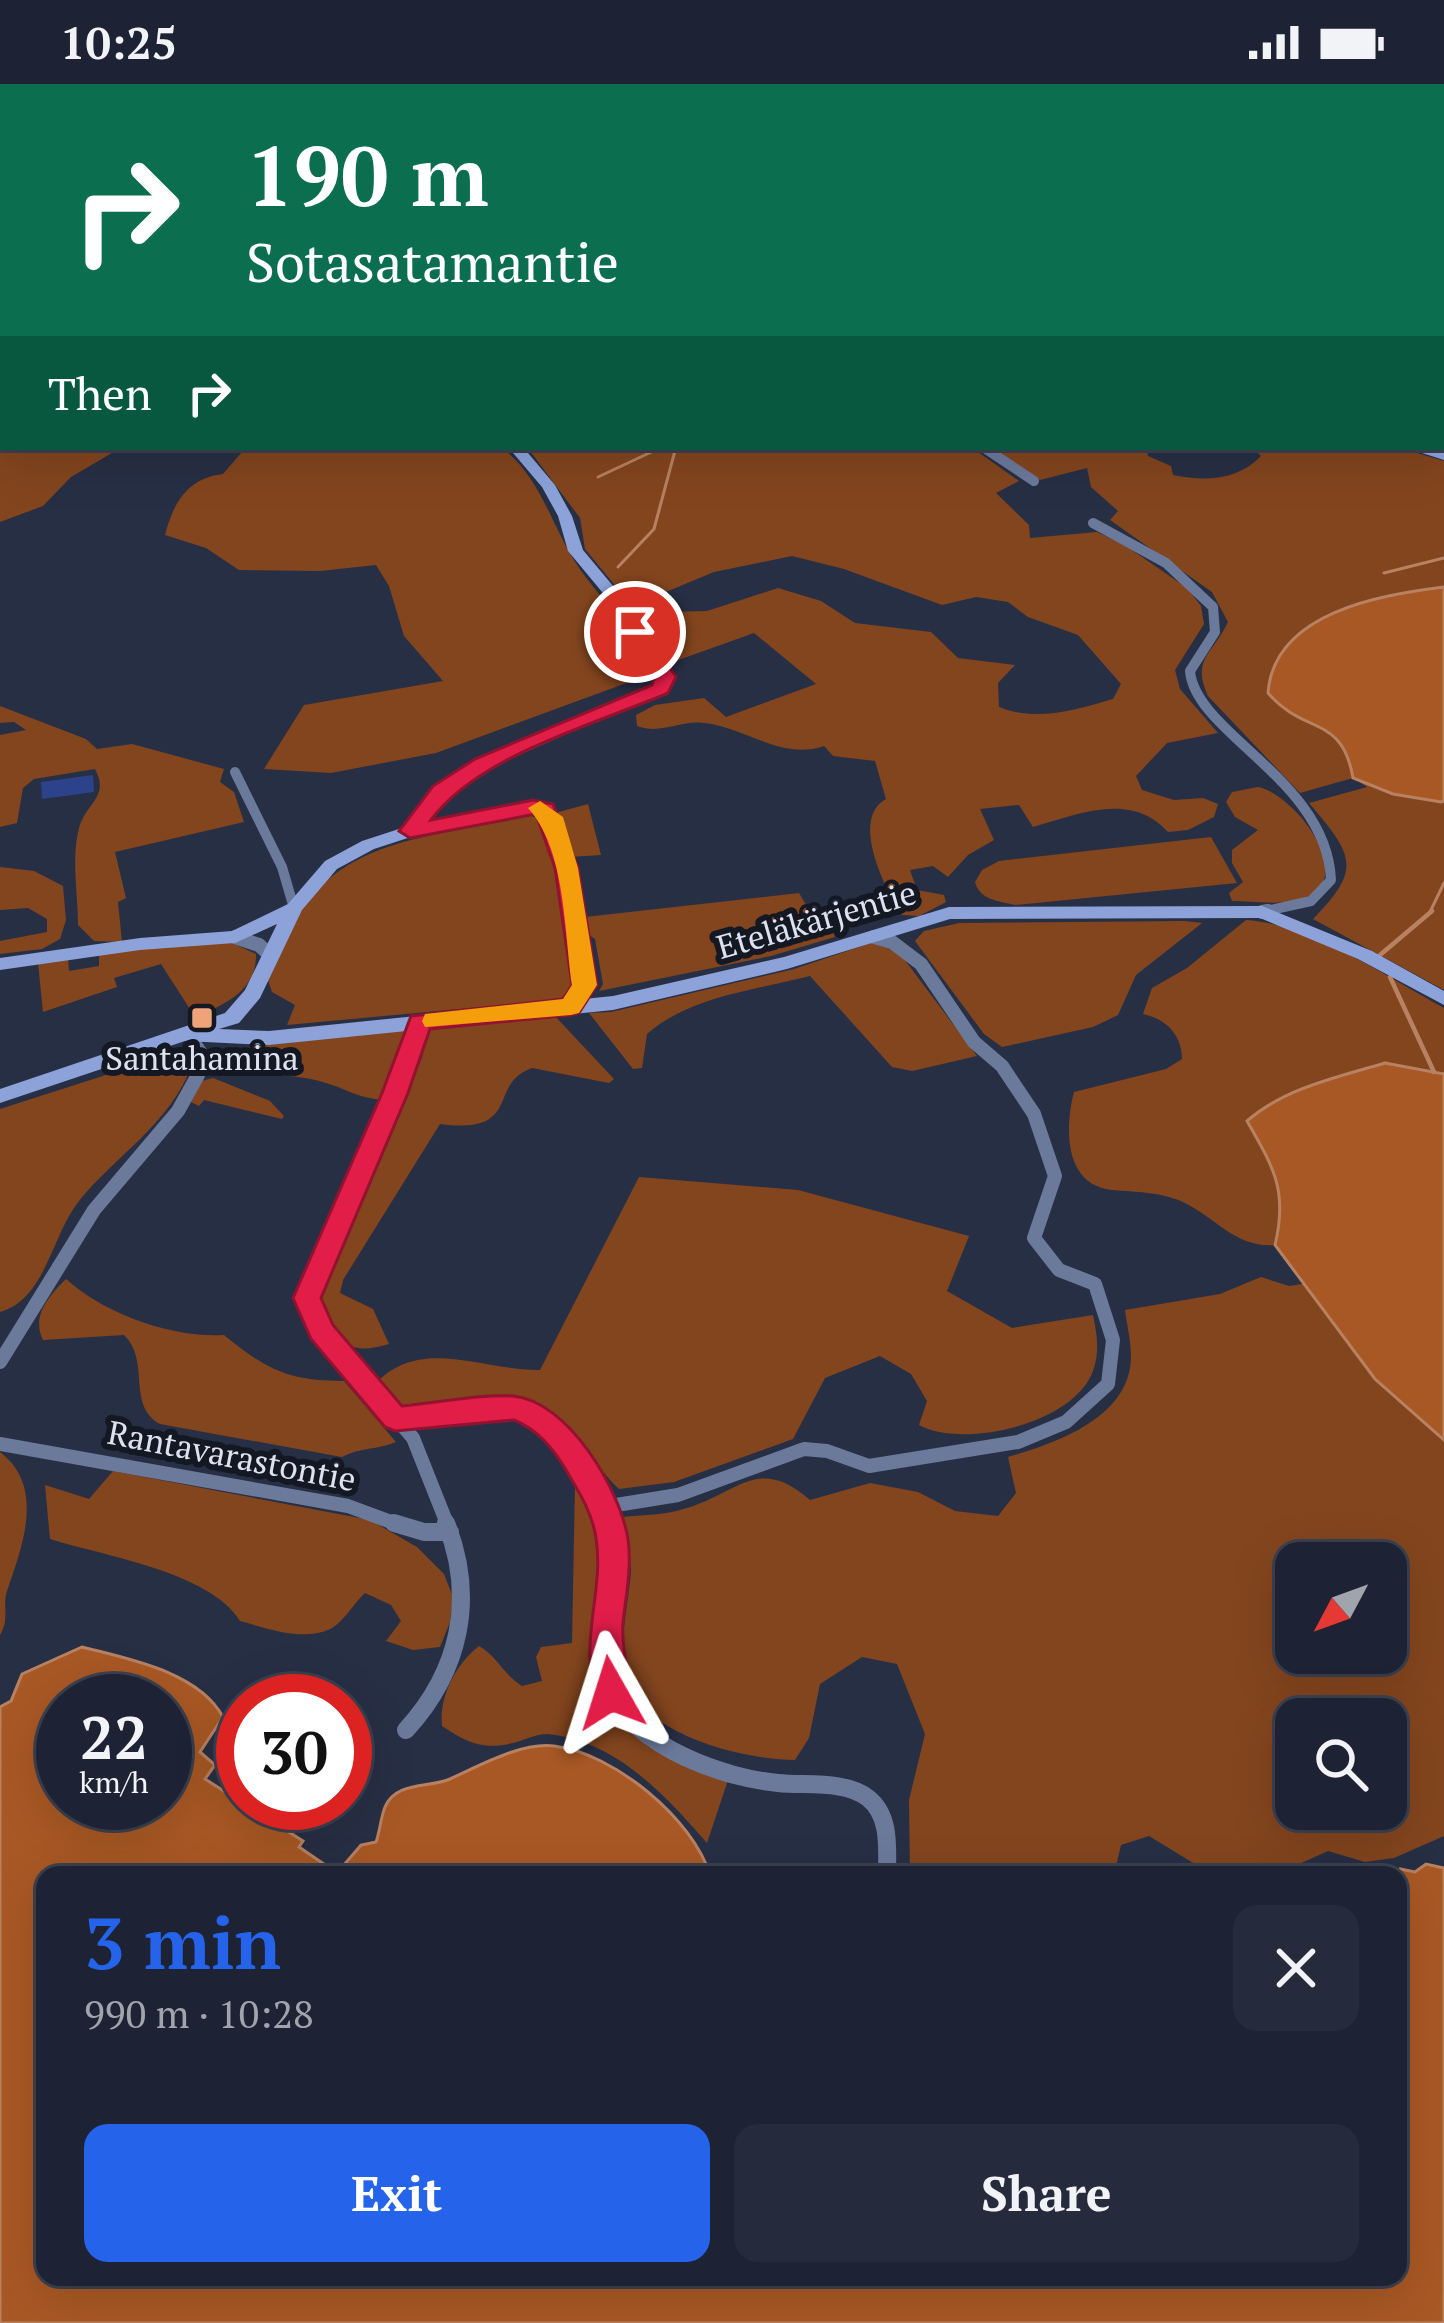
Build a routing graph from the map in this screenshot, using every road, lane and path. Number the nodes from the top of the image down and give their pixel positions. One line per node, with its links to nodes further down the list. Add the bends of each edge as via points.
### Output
1 (518, 450): 6 (street, via 548,484 576,550 624,608 665,677 649,697 483,764 441,791)
2 (987, 450): 3 (street)
3 (1034, 482)
4 (1093, 523): 8 (street, via 1204,595 1217,626 1192,660 1197,697 1329,844 1336,866 1323,898)
5 (235, 772): 7 (street)
6 (410, 831): 7 (street, via 346,855); 14 (street, via 545,809 567,868 584,985)
7 (294, 908): 10 (street); 11 (street)
8 (1262, 912): 9 (street, Eteläkärjentie, via 949,913); 13 (street, Eteläkärjentie)
9 (868, 936): 14 (street, Eteläkärjentie, via 787,963); 21 (street, via 889,939 917,959 975,1042 1000,1063 1045,1139 1056,1170 1034,1238 1058,1270 1095,1284 1113,1340 1108,1384 1066,1423 1018,1442 869,1466 804,1449 678,1496)
10 (235, 937): 11 (street); 12 (street)
11 (271, 956): 16 (street, via 232,1018)
12 (0, 964)
13 (1444, 999)
14 (571, 1007): 15 (street, Eteläkärjentie)
15 (420, 1022): 16 (street, Eteläkärjentie, via 269,1038); 19 (street, via 307,1298 321,1331)
16 (189, 1035): 17 (street); 18 (street, via 201,1070 180,1108 112,1186)
17 (0, 1096)
18 (0, 1362)
19 (395, 1419): 21 (street, via 514,1408 542,1418); 22 (street, via 413,1438)
20 (0, 1444): 22 (street, Rantavarastontie, via 349,1506 410,1530)
21 (604, 1508): 24 (street, via 614,1565 605,1640 617,1705 660,1740 748,1779 842,1784 868,1796 883,1814)
22 (450, 1532): 23 (street, via 464,1591 459,1641 427,1707)
23 (406, 1730)
24 (887, 1866)

